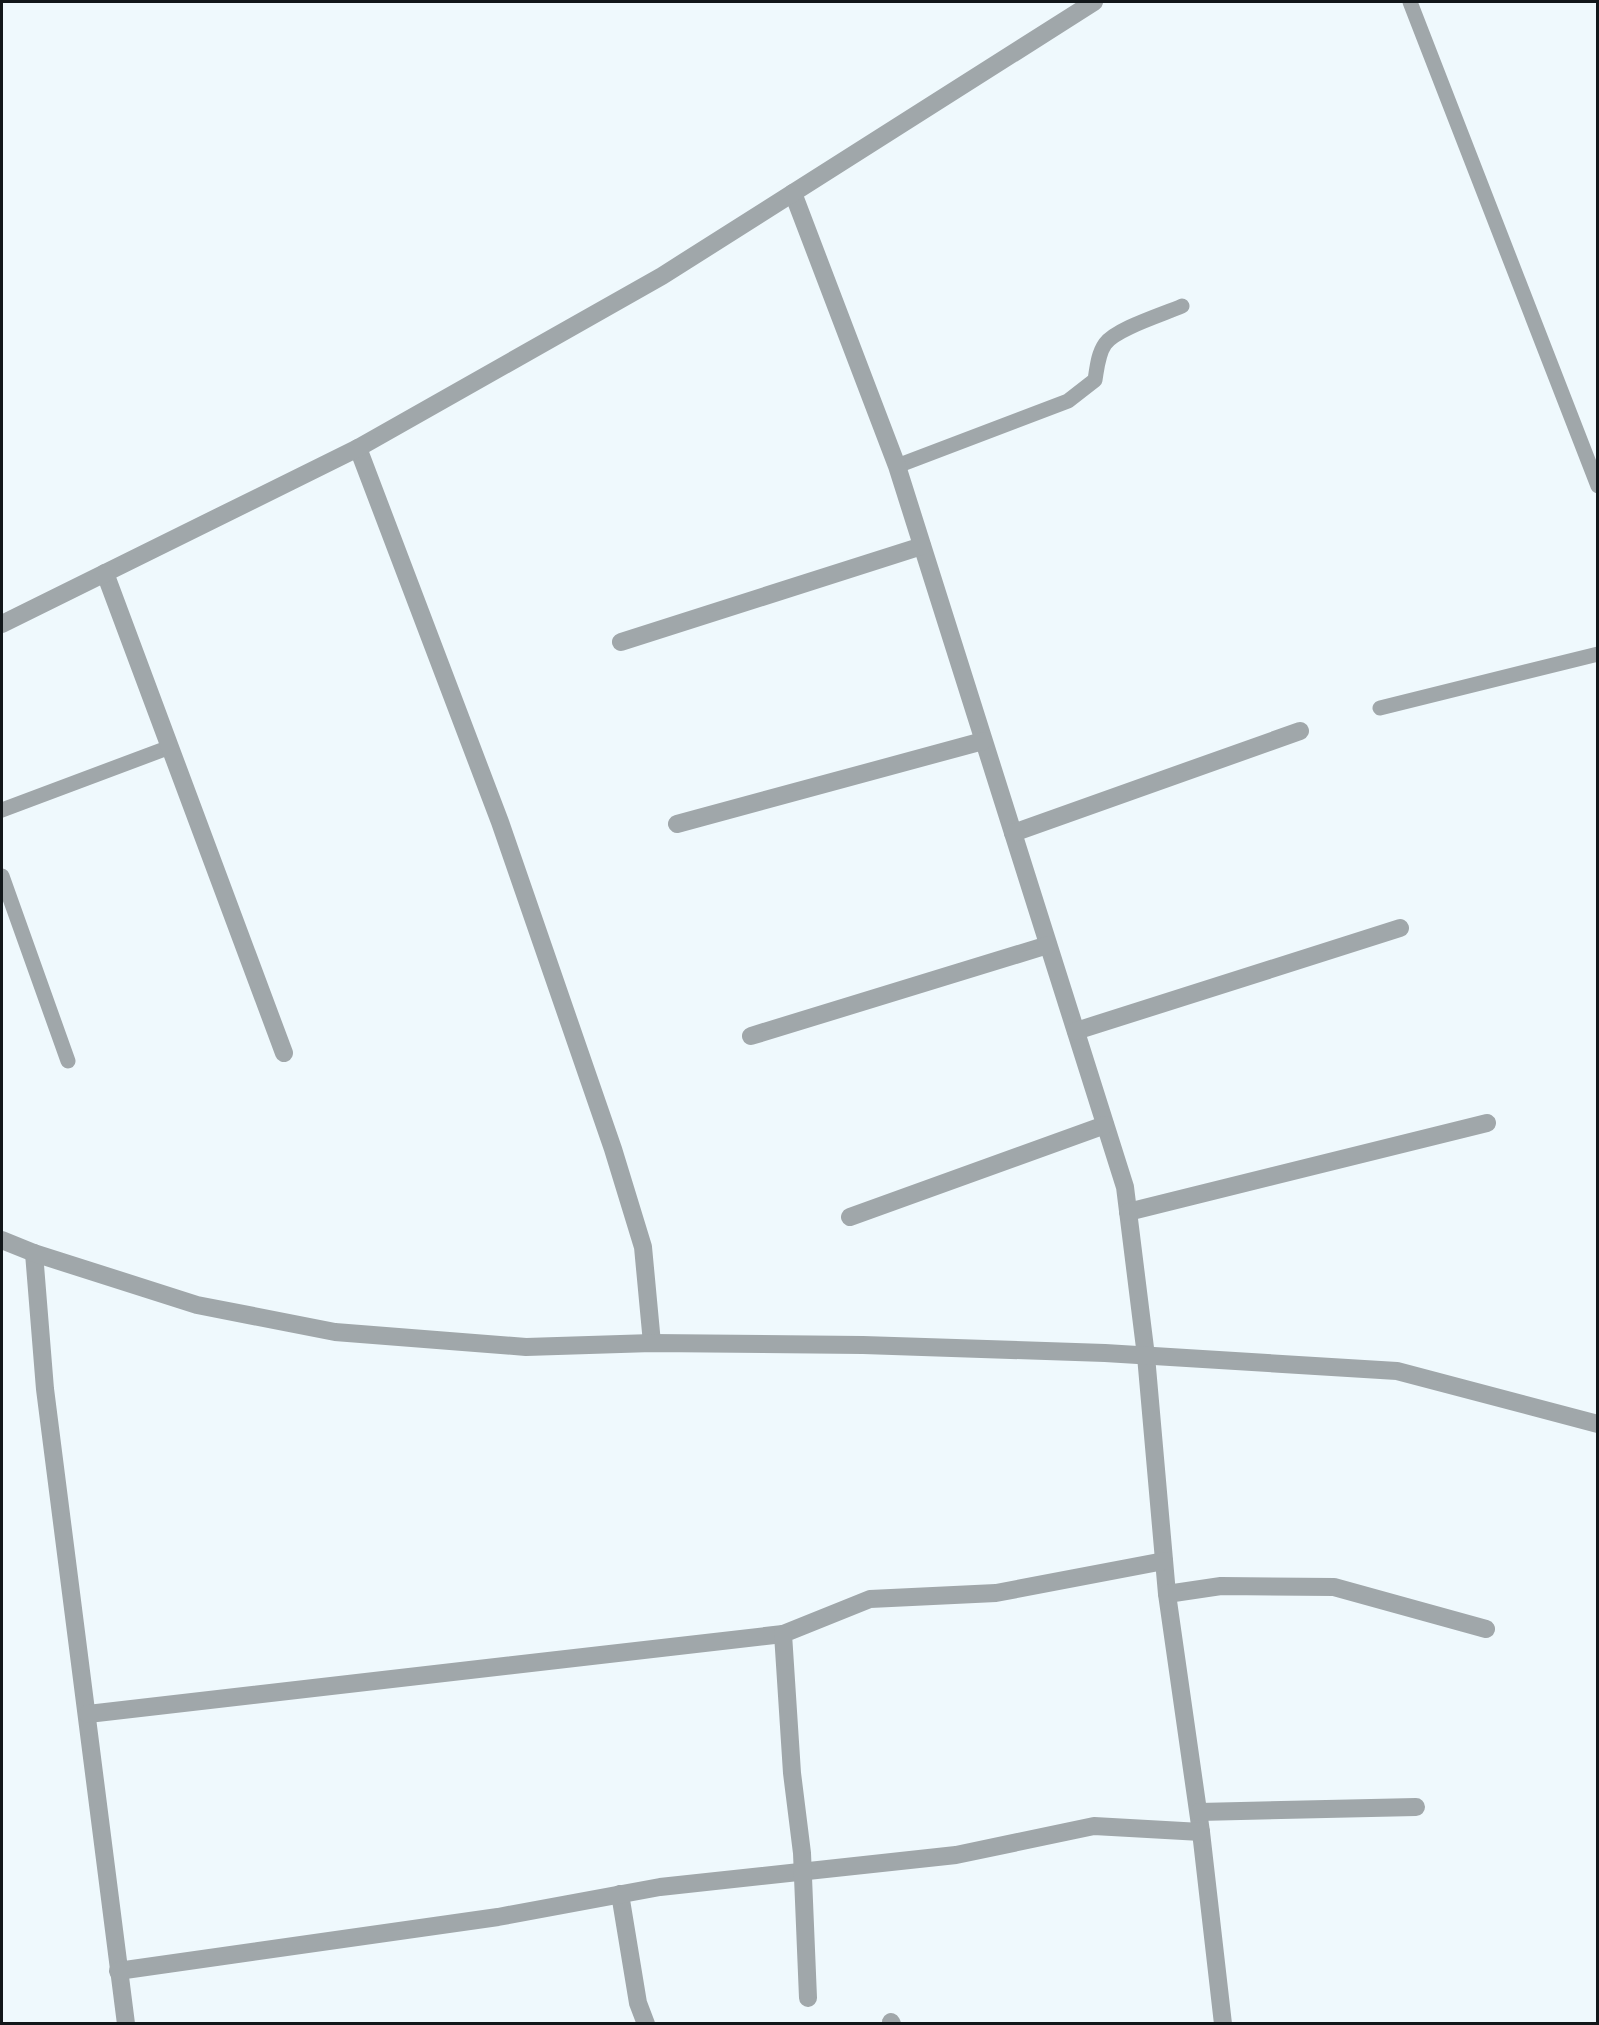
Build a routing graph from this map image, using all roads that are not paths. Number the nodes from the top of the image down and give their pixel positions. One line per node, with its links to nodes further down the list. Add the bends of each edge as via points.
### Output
1 (1094, 2): 3 (street)
2 (1410, 2): 7 (lane)
3 (793, 193): 5 (street, via 662,276); 6 (street)
4 (1182, 306): 6 (lane, via 1106,342 1099,355 1095,380 1068,401)
5 (358, 448): 9 (street); 33 (street, via 500,822 613,1149 643,1247)
6 (897, 466): 8 (street)
7 (1598, 486)
8 (922, 546): 11 (street); 15 (street)
9 (105, 573): 10 (street); 16 (street)
10 (2, 624)
11 (621, 642)
12 (1598, 654): 13 (lane)
13 (1380, 708)
14 (1300, 731): 19 (street)
15 (983, 741): 18 (street); 19 (street)
16 (170, 747): 17 (lane); 25 (street)
17 (2, 810)
18 (677, 824)
19 (1013, 833): 22 (street)
20 (2, 876): 26 (lane)
21 (1400, 928): 23 (street)
22 (1048, 945): 23 (street); 24 (street)
23 (1076, 1031): 28 (street)
24 (751, 1036)
25 (284, 1053)
26 (68, 1061)
27 (1487, 1124): 29 (street)
28 (1105, 1125): 29 (street, via 1125,1187); 30 (street)
29 (1128, 1212): 34 (street)
30 (850, 1217)
31 (2, 1240): 32 (street)
32 (34, 1253): 33 (street, via 197,1305 335,1332 526,1347); 40 (street, via 45,1389)
33 (652, 1343): 34 (street, via 863,1345)
34 (1146, 1356): 35 (street, via 1397,1371); 36 (street)
35 (1598, 1424)
36 (1164, 1561): 37 (street); 39 (street, via 996,1593 870,1599)
37 (1167, 1594): 38 (street, via 1221,1586 1334,1587); 42 (street)
38 (1486, 1629)
39 (783, 1634): 40 (street); 44 (street)
40 (88, 1714): 46 (street)
41 (1416, 1807): 42 (street)
42 (1198, 1812): 43 (street)
43 (1202, 1832): 44 (street, via 1094,1826 956,1855); 50 (street)
44 (802, 1870): 45 (street); 47 (street)
45 (620, 1894): 46 (street, via 430,1928); 49 (street, via 638,2003)
46 (118, 1971): 48 (street)
47 (808, 1998)
48 (126, 2024)
49 (646, 2024)
50 (1223, 2024)

